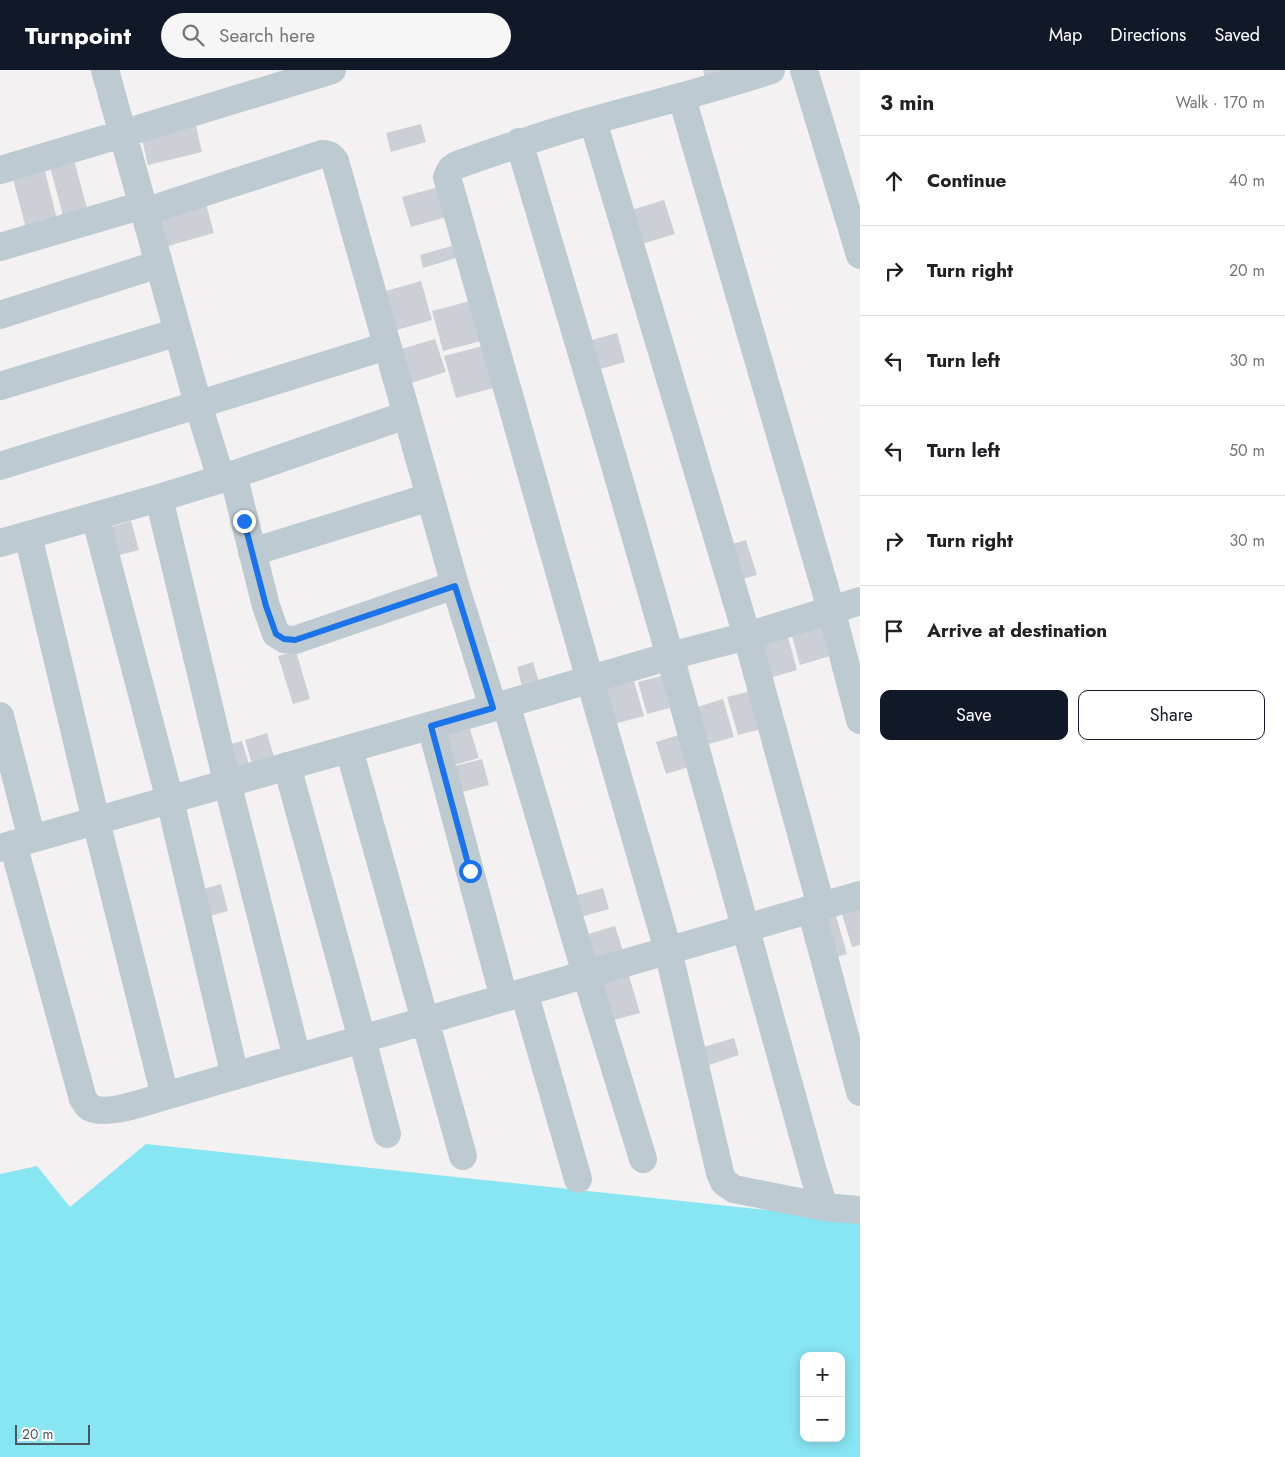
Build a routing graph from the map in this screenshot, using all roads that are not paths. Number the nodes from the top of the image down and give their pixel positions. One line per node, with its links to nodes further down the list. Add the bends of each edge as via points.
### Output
1 (105, 70): 7 (street)
2 (332, 70): 7 (street)
3 (804, 70): 12 (street)
4 (755, 73): 5 (street)
5 (682, 98): 6 (street); 30 (street)
6 (593, 121): 8 (street); 31 (street)
7 (122, 134): 9 (street); 10 (street)
8 (519, 142): 32 (street); 33 (street, via 457,165 450,169 447,177)
9 (0, 170)
10 (144, 208): 11 (street); 13 (street); 16 (street, via 322,154 331,156)
11 (0, 247)
12 (860, 256)
13 (159, 264): 14 (street); 15 (street)
14 (0, 315)
15 (178, 332): 17 (street); 18 (street)
16 (387, 346): 18 (street); 19 (street)
17 (0, 386)
18 (198, 404): 20 (street); 21 (street)
19 (406, 415): 21 (street); 22 (street)
20 (0, 466)
21 (227, 476): 23 (street); 27 (street)
22 (430, 497): 27 (street); 28 (street)
23 (159, 498): 24 (street); 40 (street)
24 (94, 516): 25 (street); 41 (street)
25 (28, 535): 26 (street); 42 (street)
26 (0, 543)
27 (252, 552): 28 (street, via 276,634 284,639 295,640)
28 (455, 586): 34 (street)
29 (860, 601): 30 (street)
30 (831, 609): 31 (street); 36 (street)
31 (747, 636): 32 (street); 45 (street)
32 (670, 656): 33 (street); 46 (street)
33 (590, 680): 34 (street); 47 (street)
34 (500, 706): 37 (street); 48 (street)
35 (0, 716): 43 (street)
36 (860, 720)
37 (431, 726): 38 (street); 49 (street)
38 (349, 749): 39 (street); 50 (street)
39 (287, 766): 40 (street); 51 (street)
40 (228, 783): 41 (street); 52 (street)
41 (170, 800): 42 (street); 53 (street)
42 (96, 821): 43 (street); 55 (street)
43 (15, 844): 55 (street, via 83,1099 98,1110 111,1110)
44 (860, 894): 45 (street)
45 (816, 907): 46 (street); 54 (street)
46 (746, 928): 47 (street); 60 (street)
47 (668, 950): 48 (street); 60 (street, via 724,1182 734,1190)
48 (586, 974): 49 (street); 58 (street)
49 (514, 995): 50 (street); 59 (street)
50 (424, 1021): 51 (street); 57 (street)
51 (362, 1039): 52 (street); 56 (street)
52 (297, 1058): 53 (street)
53 (235, 1076): 55 (street)
54 (860, 1092)
55 (165, 1096)
56 (387, 1134)
57 (463, 1156)
58 (643, 1159)
59 (578, 1179)
60 (824, 1207): 61 (street)
61 (860, 1210)

